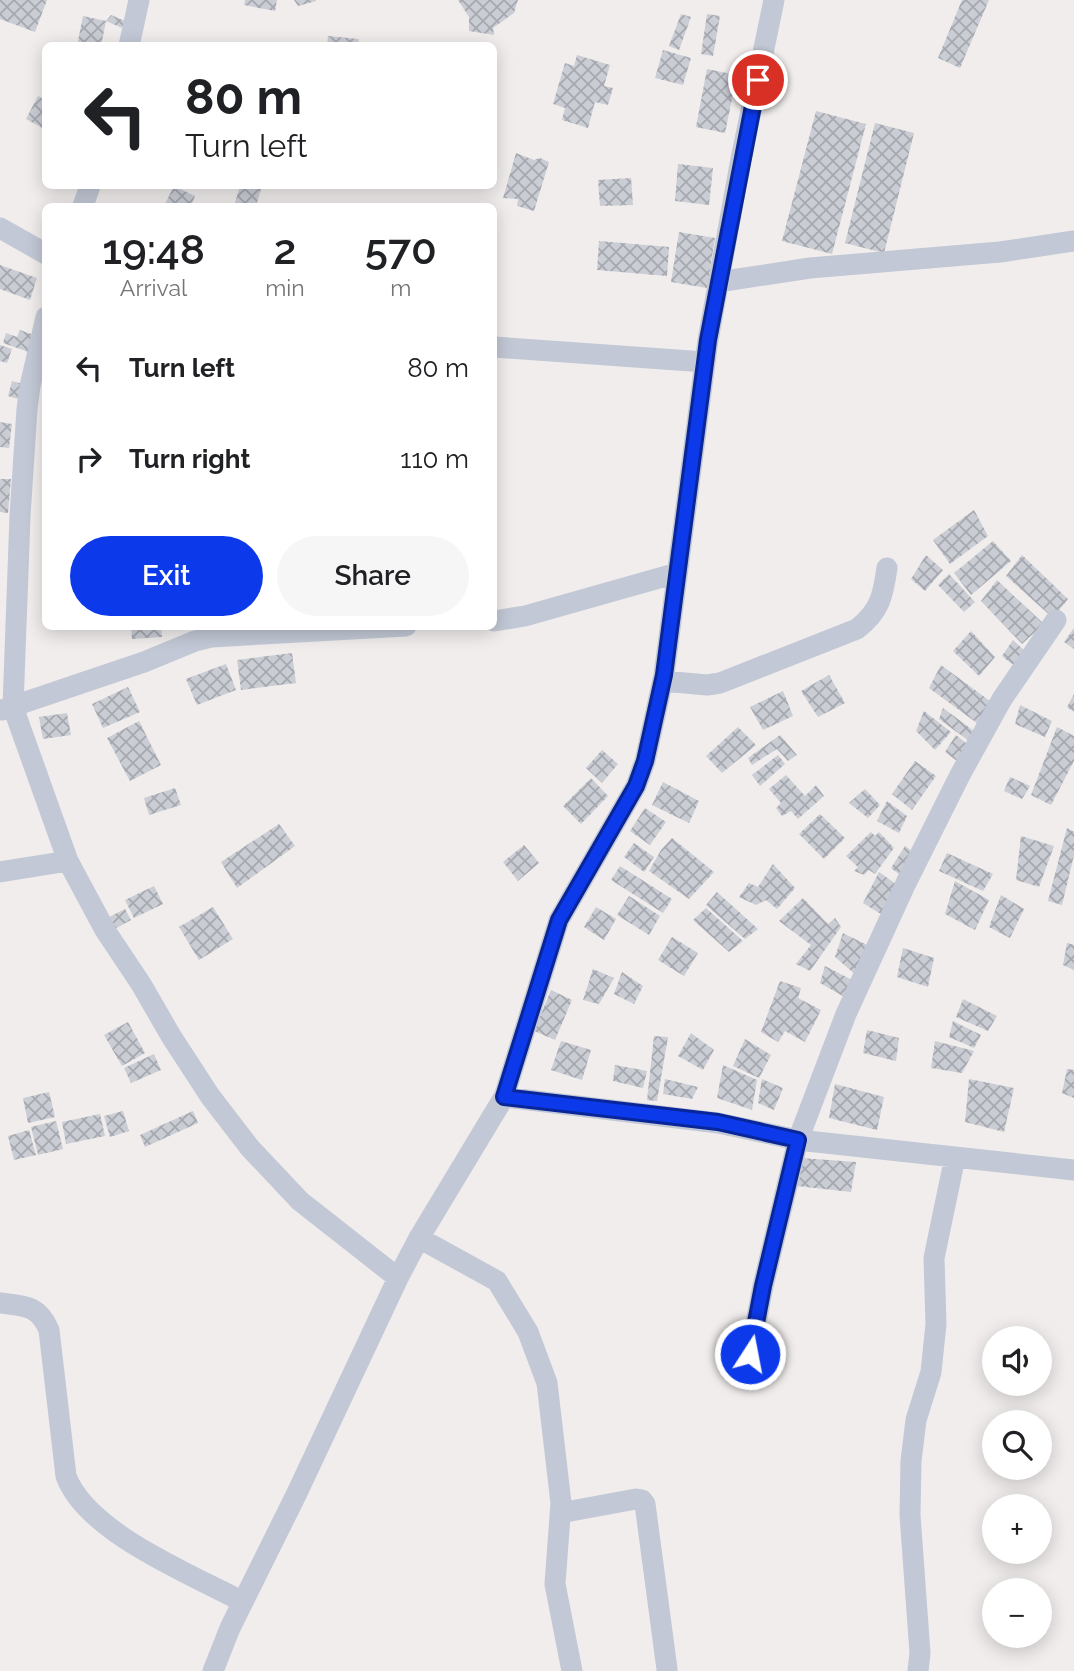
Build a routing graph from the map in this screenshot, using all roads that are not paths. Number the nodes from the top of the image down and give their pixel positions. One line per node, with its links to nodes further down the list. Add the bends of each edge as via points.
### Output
1 (139, 0): 3 (street)
2 (774, 0): 9 (street)
3 (129, 42)
4 (0, 228): 8 (street)
5 (1074, 241): 6 (street)
6 (1051, 244): 7 (street); 9 (street)
7 (1074, 247)
8 (42, 252)
9 (718, 282): 12 (street)
10 (42, 333): 19 (street, via 27,409)
11 (497, 347): 12 (street)
12 (705, 362): 14 (street)
13 (887, 568): 18 (street, via 872,617 857,629 720,683)
14 (677, 573): 16 (street); 18 (street)
15 (1056, 620): 23 (street, via 1002,699 912,871 846,1014)
16 (497, 621)
17 (341, 630): 19 (street, via 195,641)
18 (663, 681): 22 (street, via 636,786 559,920)
19 (6, 708): 20 (street)
20 (68, 861): 21 (street); 27 (street, via 171,1036 250,1149 300,1201)
21 (0, 872)
22 (504, 1097): 23 (street, via 718,1122); 26 (street)
23 (798, 1140): 24 (street); 29 (street)
24 (956, 1157): 25 (street); 35 (street, via 934,1258 936,1324 931,1371 912,1450 910,1515)
25 (1074, 1170)
26 (419, 1238): 27 (street); 30 (street, via 497,1281 528,1332 547,1383)
27 (398, 1278): 31 (street)
28 (0, 1303): 31 (street, via 32,1308 49,1330 66,1476 75,1495 116,1534)
29 (746, 1377)
30 (560, 1513): 32 (street, via 636,1499 646,1504); 34 (street, via 555,1584)
31 (243, 1602): 33 (street)
32 (667, 1669)
33 (213, 1671)
34 (572, 1671)
35 (918, 1671)

